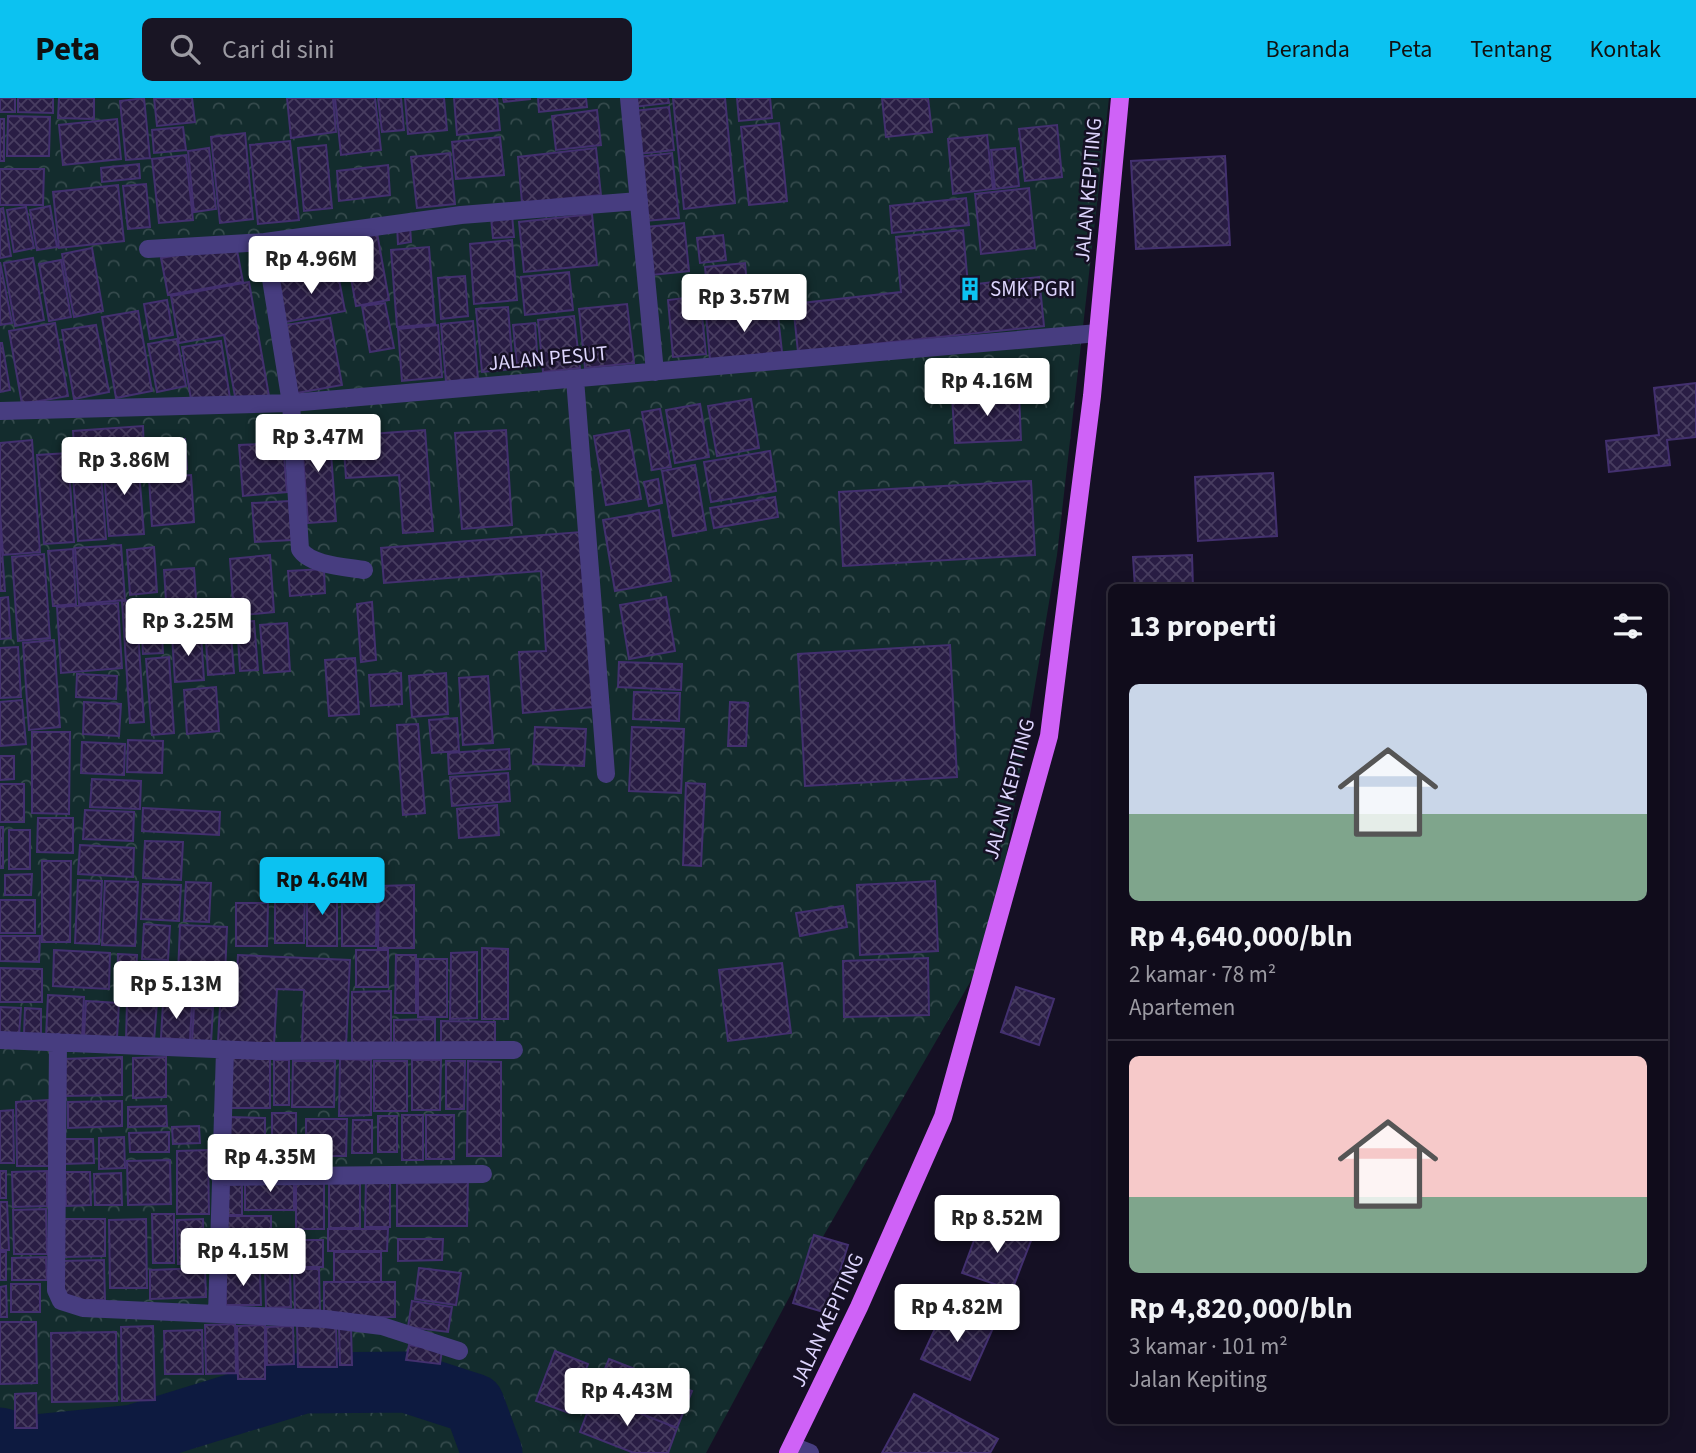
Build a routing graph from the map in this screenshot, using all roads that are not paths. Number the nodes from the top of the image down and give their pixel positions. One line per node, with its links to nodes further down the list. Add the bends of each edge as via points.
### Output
1 (629, 98): 3 (street)
2 (1120, 98): 6 (main road, JALAN KEPITING)
3 (639, 201): 4 (street, via 461,215); 7 (street)
4 (265, 242): 5 (street); 9 (street)
5 (148, 249)
6 (1098, 333): 7 (street, JALAN PESUT); 21 (main road, JALAN KEPITING, via 1049,736 943,1117)
7 (655, 372): 8 (street, JALAN PESUT)
8 (575, 379): 9 (street, JALAN PESUT); 12 (street)
9 (291, 403): 10 (street, JALAN PESUT); 11 (street, via 300,549 313,560)
10 (0, 411)
11 (364, 570)
12 (606, 774)
13 (0, 1041): 14 (street)
14 (58, 1042): 16 (street); 19 (street, via 57,1296 83,1308)
15 (514, 1049): 16 (street)
16 (225, 1050): 18 (street)
17 (483, 1174): 18 (street)
18 (220, 1177): 19 (street)
19 (217, 1314): 20 (street, via 382,1326)
20 (459, 1351)
21 (790, 1449): 22 (street)
22 (810, 1453)

